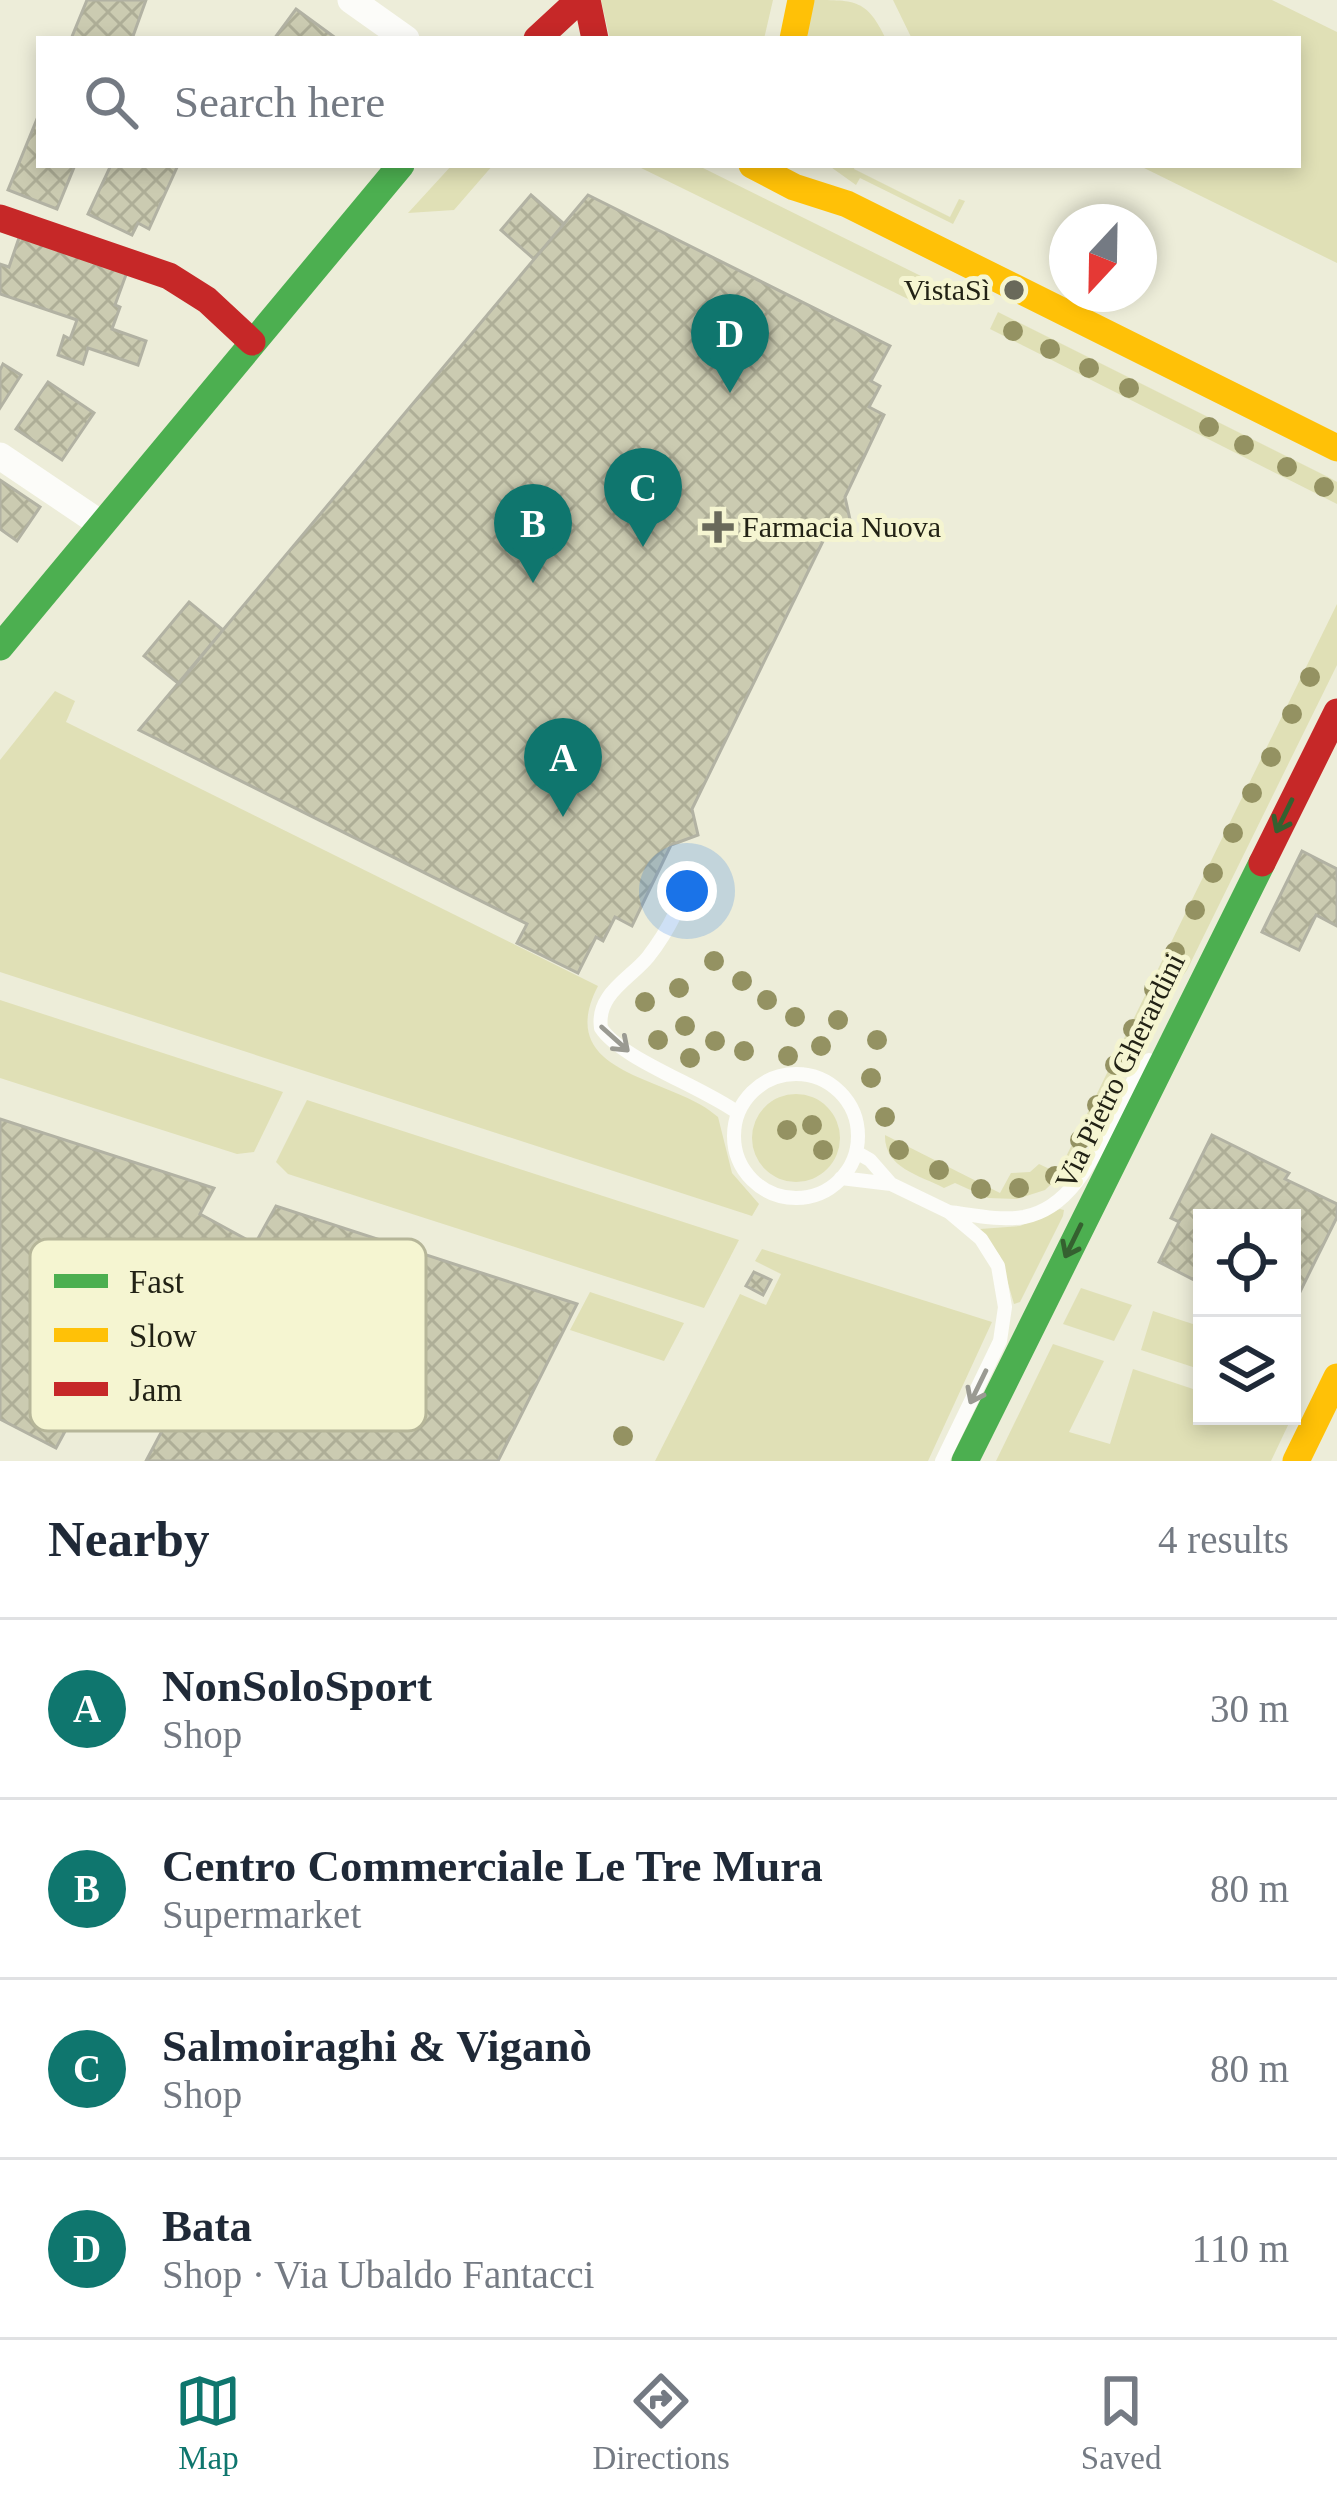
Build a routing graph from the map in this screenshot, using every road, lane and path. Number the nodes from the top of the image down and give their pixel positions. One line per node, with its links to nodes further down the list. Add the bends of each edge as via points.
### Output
1 (351, 0): 4 (street)
2 (583, 0): 5 (street); 6 (street)
3 (801, 0): 7 (street)
4 (402, 36)
5 (541, 36)
6 (594, 36)
7 (794, 36)
8 (398, 168): 13 (street)
9 (758, 168): 11 (street)
10 (809, 168): 11 (street)
11 (847, 204): 14 (street)
12 (0, 218): 13 (street, via 169,276)
13 (251, 342): 16 (street)
14 (1337, 448)
15 (0, 456): 16 (street)
16 (101, 524): 17 (street)
17 (0, 647)
18 (1337, 712): 20 (street, Via Pietro Gherardini, one-way to 20)
19 (675, 914): 21 (lane, one-way to 21, via 645,961 605,1001 601,1028 621,1048)
20 (1178, 1027): 25 (lane, via 1129,1081 1087,1166 1061,1199 1028,1216); 28 (street, Via Pietro Gherardini, one-way to 28)
21 (738, 1113): 22 (lane, via 752,1091 775,1078 813,1076 848,1103); 23 (lane, via 735,1148 761,1187 808,1197)
22 (856, 1152): 23 (lane); 24 (lane)
23 (841, 1178): 24 (lane)
24 (891, 1184): 25 (lane)
25 (949, 1212): 27 (lane, one-way to 27, via 995,1259 1005,1317)
26 (1337, 1377): 29 (street)
27 (942, 1461)
28 (965, 1461)
29 (1296, 1461)

